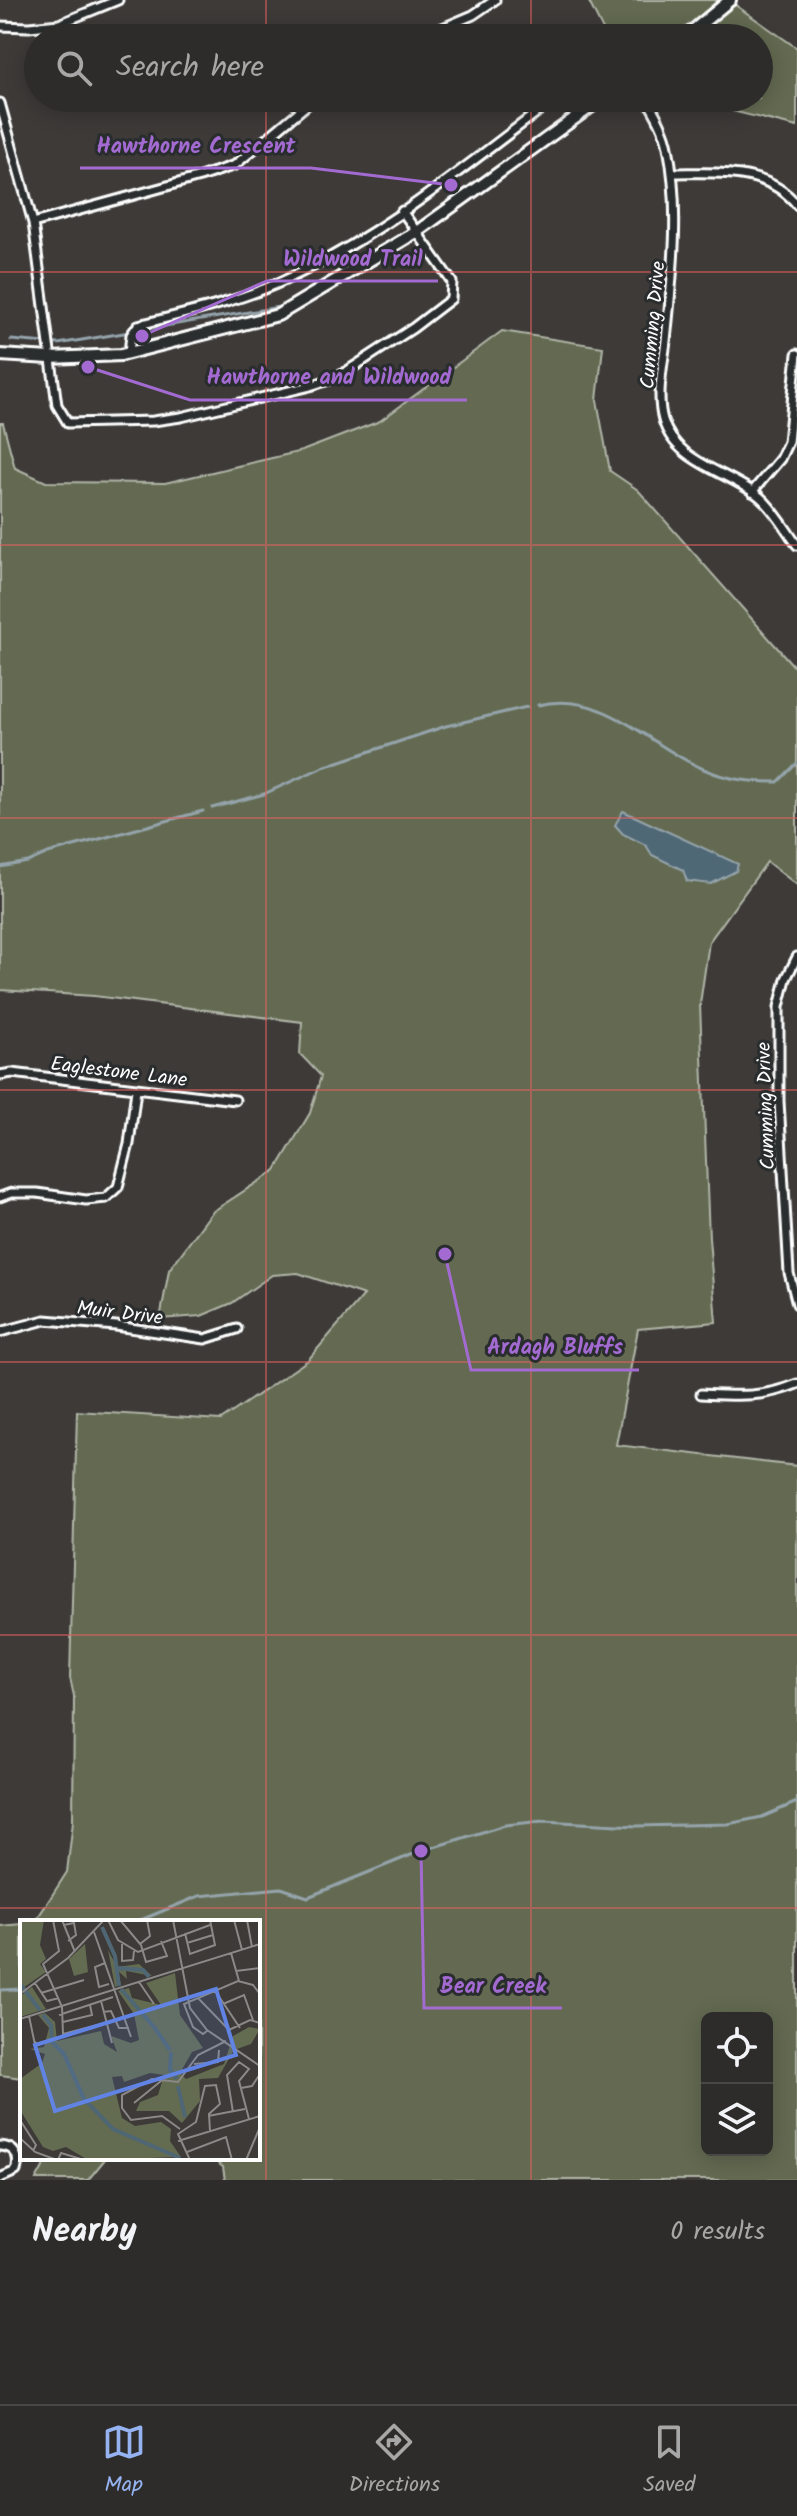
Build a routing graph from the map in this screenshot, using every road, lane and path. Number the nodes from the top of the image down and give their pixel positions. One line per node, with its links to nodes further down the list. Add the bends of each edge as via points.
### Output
1 (118, 0): 4 (street)
2 (495, 0): 5 (street)
3 (730, 0): 6 (main road)
4 (59, 24)
5 (452, 24)
6 (701, 24)
7 (0, 26): 8 (street)
8 (24, 27)
9 (0, 103): 17 (street)
10 (298, 112): 17 (street, via 235,165)
11 (537, 112): 16 (street)
12 (584, 112): 18 (main road)
13 (654, 112): 14 (street, Cumming Drive, via 668,145)
14 (672, 173): 15 (street, via 766,180); 23 (street, Cumming Drive, via 674,252 663,421 676,444 697,461)
15 (797, 205)
16 (402, 211): 18 (street); 19 (street, via 370,235 284,281 210,308 138,325)
17 (33, 223): 22 (street)
18 (418, 231): 19 (main road, via 278,315); 22 (street, via 452,282 451,299 324,382 181,417 68,423 57,405)
19 (129, 353): 22 (main road)
20 (797, 354): 23 (street, via 788,442)
21 (0, 355): 22 (main road)
22 (50, 358)
23 (752, 492): 24 (street, Cumming Drive)
24 (797, 545)
25 (797, 957): 30 (street, Cumming Drive, via 779,1007 779,1101 789,1273)
26 (0, 1075): 27 (street, Eaglestone Lane)
27 (136, 1090): 28 (street, Eaglestone Lane); 29 (street, via 118,1187 106,1198 37,1193)
28 (235, 1100)
29 (0, 1197)
30 (797, 1304)
31 (237, 1329): 32 (street, Muir Drive, via 205,1339 45,1320)
32 (0, 1332)
33 (797, 1384): 34 (street, via 751,1397)
34 (701, 1394)
35 (0, 2146): 36 (street, via 16,2152 19,2162 16,2171)
36 (0, 2178)

